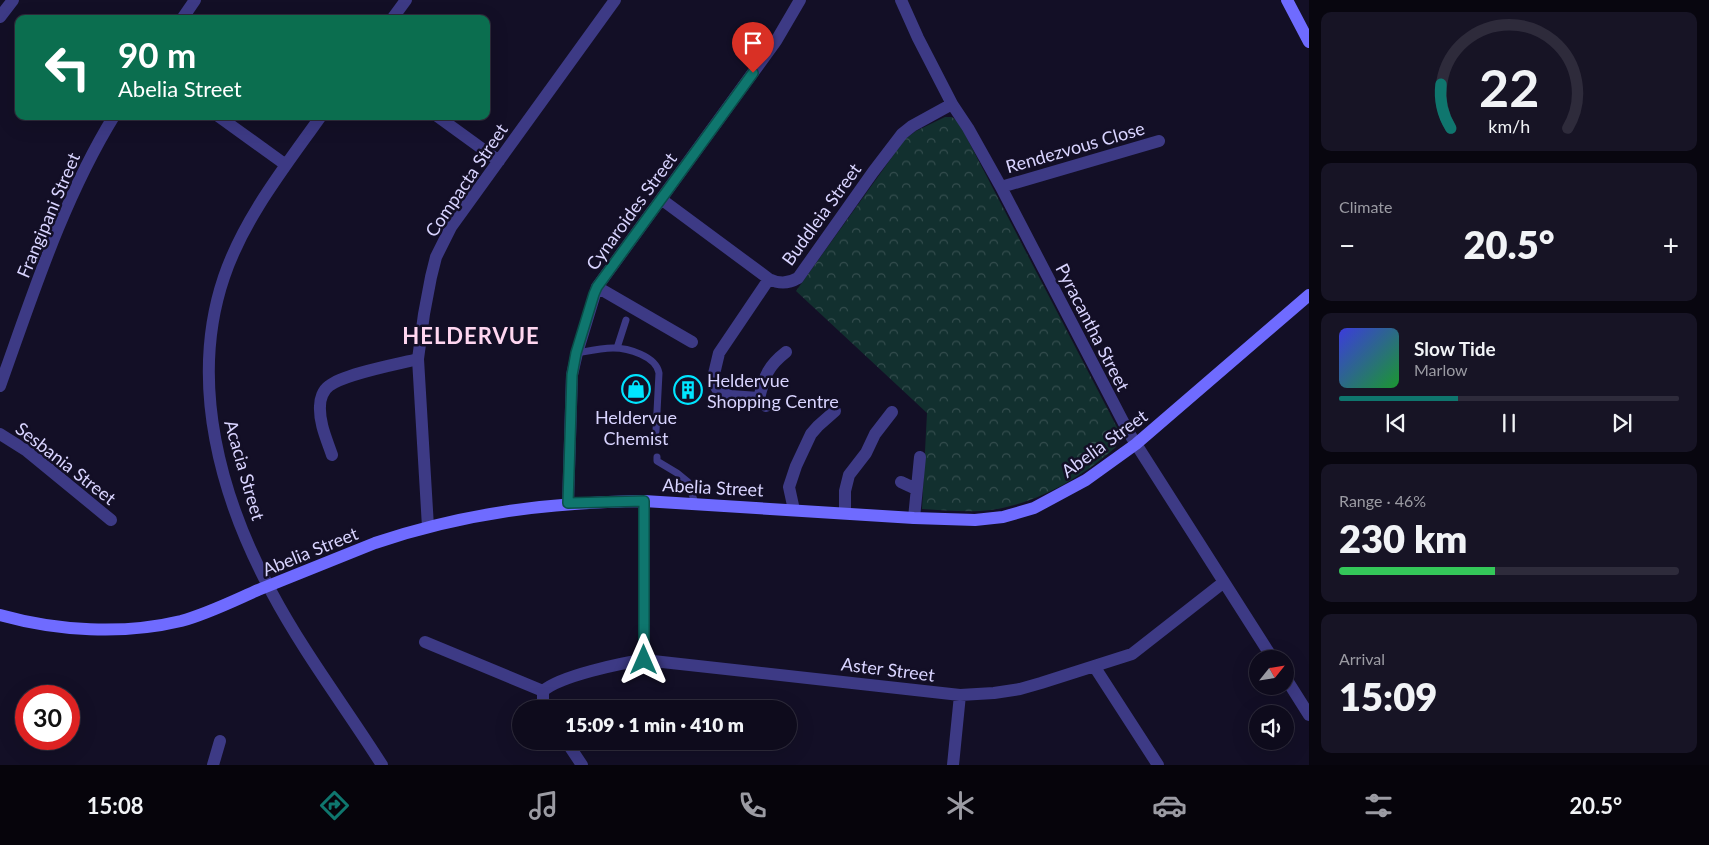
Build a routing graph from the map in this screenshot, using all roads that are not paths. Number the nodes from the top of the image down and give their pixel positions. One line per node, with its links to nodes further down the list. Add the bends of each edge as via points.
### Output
1 (13, 0): 10 (street)
2 (195, 0): 8 (street)
3 (406, 0): 9 (street)
4 (615, 0): 18 (street, Compacta Street)
5 (800, 0): 21 (street, Cynaroides Street, via 776,41)
6 (901, 0): 12 (street, Pyracantha Street)
7 (1286, 0): 11 (street)
8 (185, 15)
9 (395, 15)
10 (0, 17)
11 (1309, 42)
12 (952, 104): 20 (street, Pyracantha Street); 22 (street, Buddleia Street, via 902,134 798,278 786,283)
13 (112, 120): 31 (street, Frangipani Street, via 68,205)
14 (224, 120): 19 (street)
15 (318, 120): 19 (street, Acacia Street)
16 (443, 120): 18 (street)
17 (1159, 141): 20 (street, Rendezvous Close)
18 (499, 161): 30 (street, Compacta Street, via 451,227 436,257)
19 (286, 165): 51 (street, Acacia Street, via 246,226 223,278 208,372 215,445 244,532)
20 (1001, 187): 36 (street, Pyracantha Street)
21 (661, 199): 22 (street, Buddleia Street); 23 (street, Cynaroides Street)
22 (769, 279): 28 (street, via 719,353 714,374 716,388 723,394 762,402 768,370)
23 (597, 287): 26 (street); 29 (street, Cynaroides Street)
24 (1309, 295): 36 (street, Abelia Street)
25 (626, 320): 27 (lane)
26 (692, 342)
27 (617, 348): 29 (lane); 34 (lane, via 650,358 658,368)
28 (786, 352)
29 (576, 353): 43 (street, Cynaroides Street, via 571,392)
30 (418, 359): 37 (street, via 347,377 329,385 321,397 320,416); 49 (street, Compacta Street)
31 (0, 386)
32 (835, 411): 45 (street, via 811,434 796,466 789,487)
33 (892, 412): 46 (street, via 849,475)
34 (656, 431)
35 (0, 434): 48 (street, Sesbania Street, via 27,451)
36 (1136, 444): 47 (street, Abelia Street, via 1086,480 1034,508 1003,517 976,520); 50 (street, Pyracantha Street)
37 (332, 455)
38 (657, 457): 44 (lane, via 657,461 688,482)
39 (920, 457): 41 (street)
40 (902, 482): 41 (street)
41 (916, 489): 47 (street)
42 (644, 501): 43 (street, Abelia Street); 44 (street, Abelia Street); 55 (street)
43 (568, 503): 49 (street, Abelia Street, via 473,516)
44 (695, 503): 45 (street, Abelia Street)
45 (794, 510): 46 (street, Abelia Street)
46 (845, 513): 47 (street, Abelia Street)
47 (914, 518)
48 (111, 520)
49 (428, 527): 51 (street, Abelia Street, via 375,543)
50 (1224, 582): 54 (street, Pyracantha Street); 56 (street, Aster Street, via 1141,649)
51 (268, 586): 52 (street, Abelia Street, via 184,620 144,627 78,628); 65 (street, Acacia Street)
52 (0, 615)
53 (425, 642): 57 (street)
54 (1267, 650)
55 (644, 660): 57 (street, Aster Street, via 562,679); 59 (street, Aster Street)
56 (1094, 666): 59 (street, Aster Street, via 1020,689); 68 (street)
57 (543, 690): 60 (street)
58 (1294, 691): 61 (street)
59 (960, 695): 67 (street)
60 (543, 700)
61 (1309, 714)
62 (220, 741): 64 (street)
63 (572, 750): 66 (street)
64 (213, 765)
65 (382, 765)
66 (582, 765)
67 (953, 765)
68 (1158, 765)

